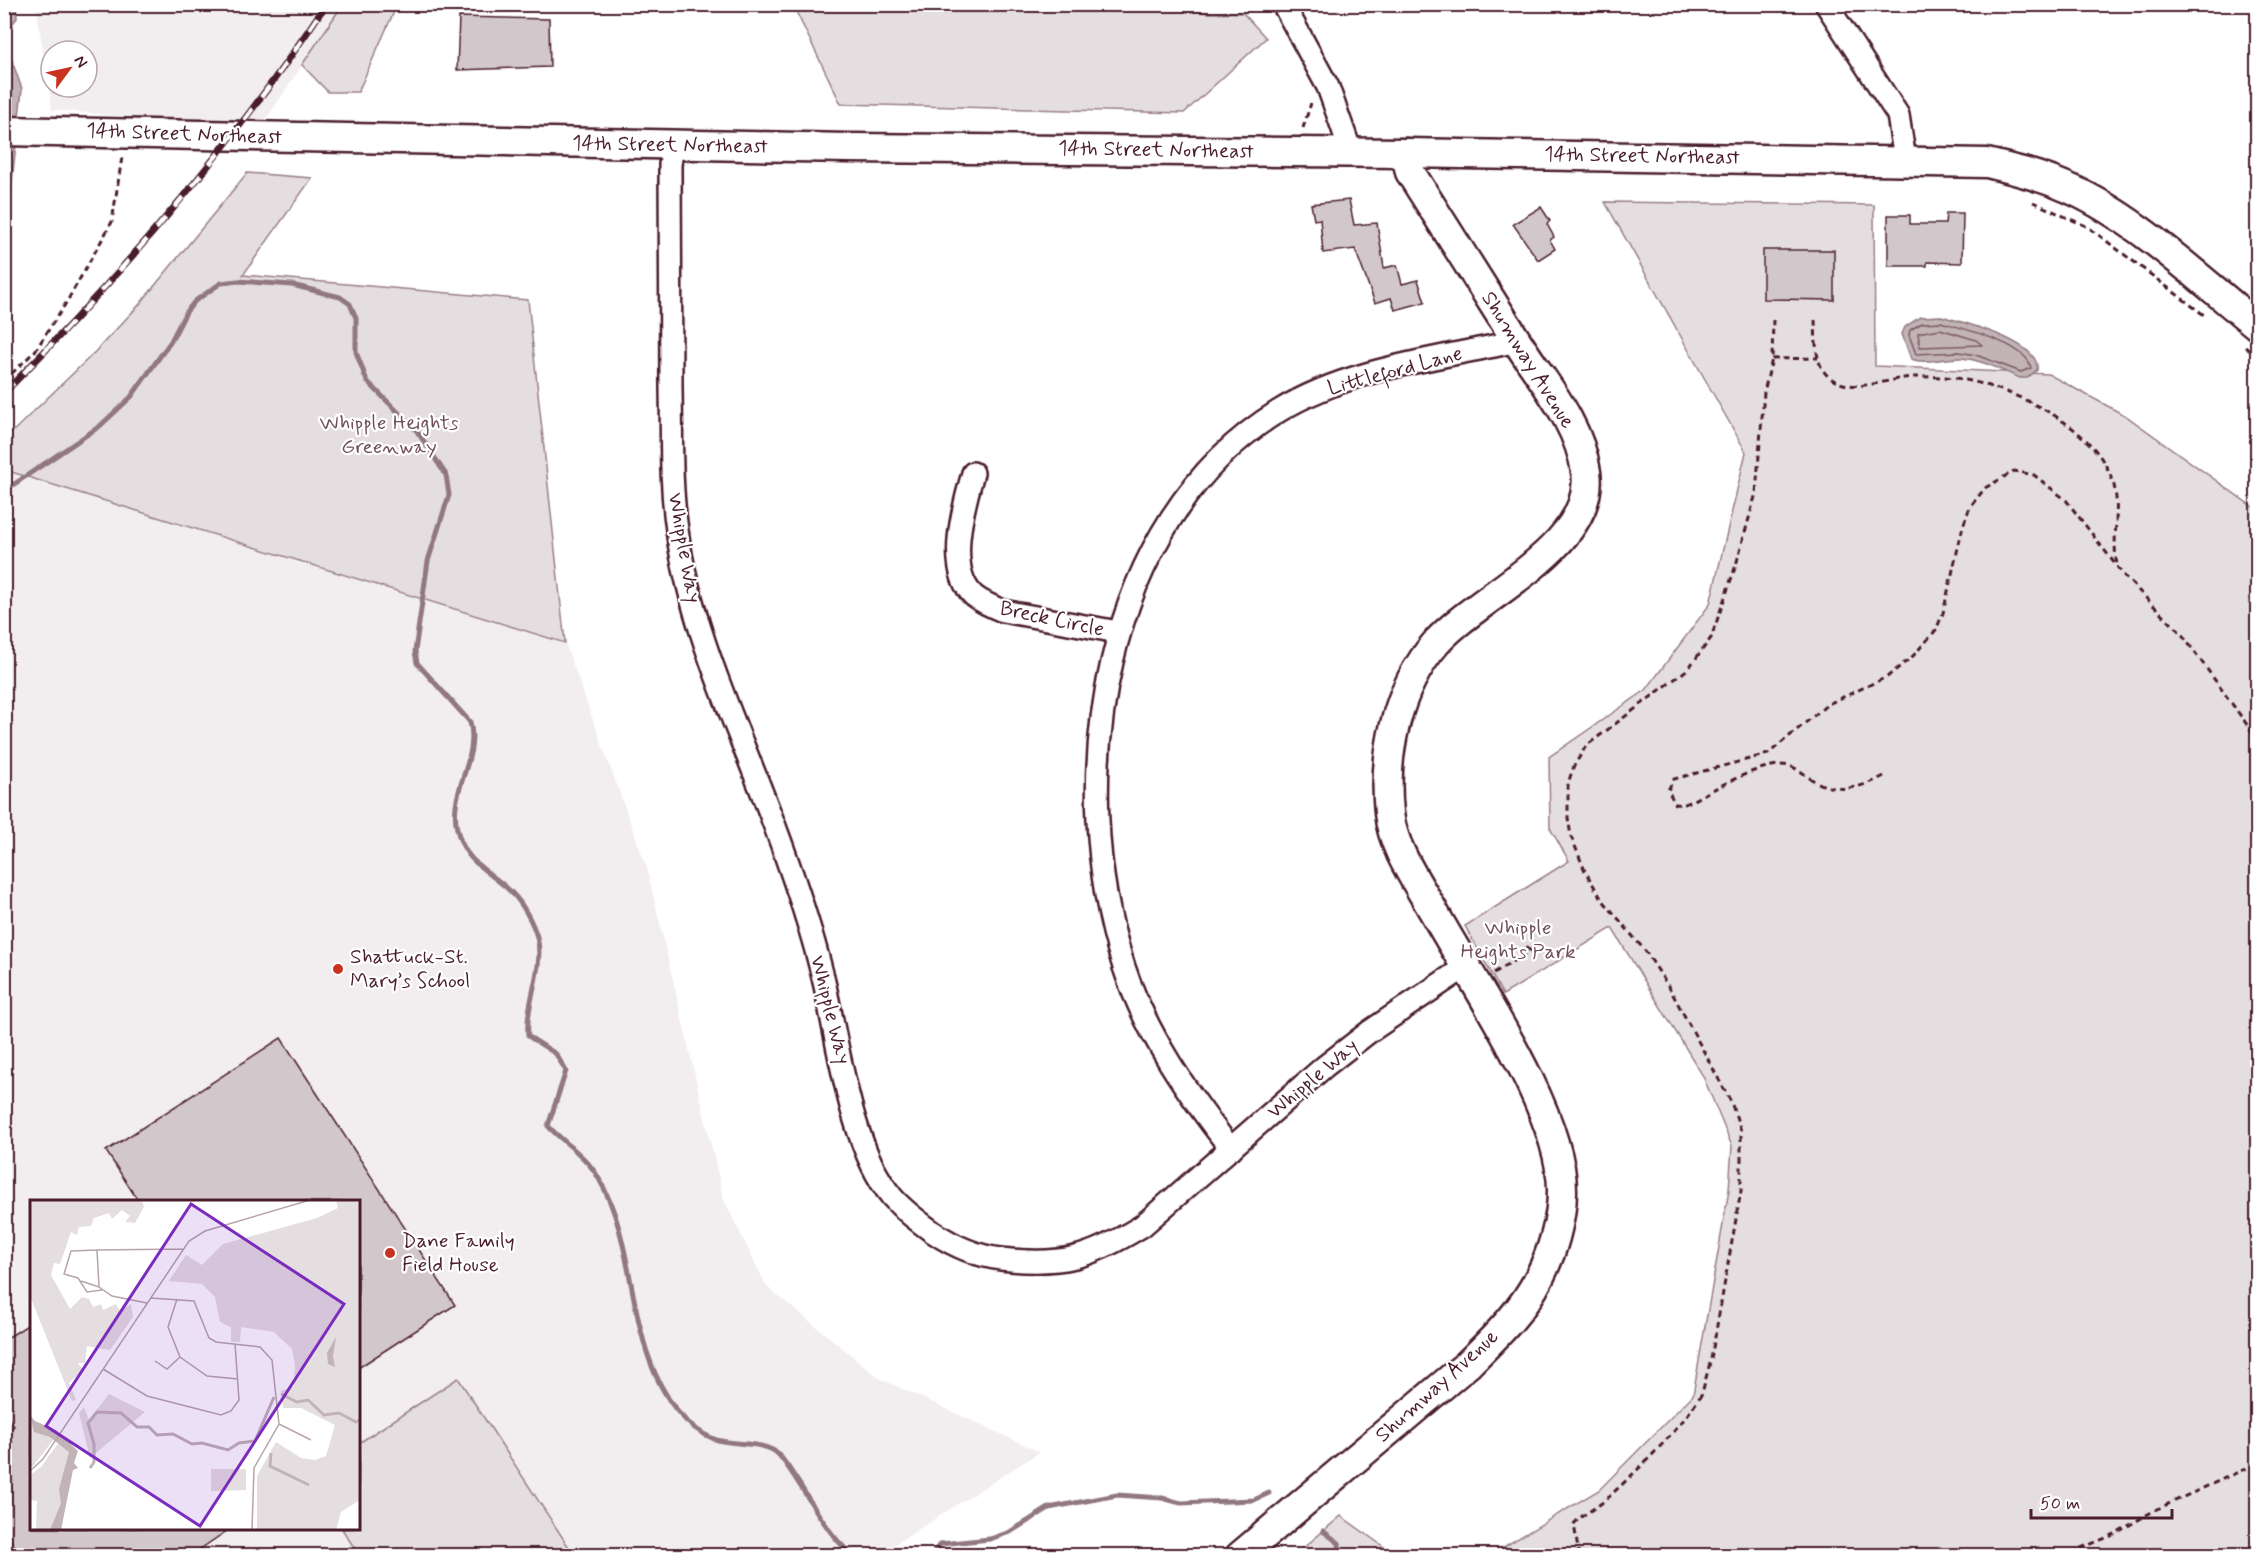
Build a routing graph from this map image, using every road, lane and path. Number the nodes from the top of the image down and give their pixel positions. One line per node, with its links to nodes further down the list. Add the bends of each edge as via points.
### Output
1 (1283, 4): 8 (street, via 1328,87)
2 (1826, 4): 10 (street, via 1898,115)
3 (1311, 100): 6 (path)
4 (4, 131): 5 (street, 14th Street Northeast)
5 (122, 134): 7 (street, 14th Street Northeast); 20 (path, via 112,222 35,351)
6 (1304, 140)
7 (673, 145): 8 (street, 14th Street Northeast); 27 (street, Whipple Way, via 672,475 685,578 786,856 820,966 859,1134 873,1167 891,1196 912,1217 967,1252 992,1258 1054,1262 1112,1245 1142,1226)
8 (1351, 152): 9 (street, 14th Street Northeast)
9 (1406, 153): 10 (street, 14th Street Northeast); 16 (street, Shumway Avenue, via 1410,172)
10 (1905, 160): 15 (street, 14th Street Northeast, via 1986,163 2063,186 2136,229)
11 (2024, 198): 14 (path, via 2088,227)
12 (1773, 320): 19 (path)
13 (1815, 320): 18 (path)
14 (2211, 320)
15 (2248, 334): 17 (path)
16 (1517, 341): 23 (street, Littleford Lane, via 1326,387 1278,412 1234,446 1195,484 1165,524); 26 (street, Shumway Avenue, via 1572,424 1587,475 1582,505 1569,533 1555,547 1435,644 1418,669 1395,721 1389,752 1387,790 1391,825 1410,872)
17 (2258, 357)
18 (1818, 358): 19 (path); 22 (path, via 1827,376 1850,386 1913,377 1962,379 2059,417 2091,444 2112,479 2118,506)
19 (1772, 359): 30 (path, via 1764,392 1756,493 1711,638 1688,669 1586,746 1568,783 1571,836 1585,871 1670,989 1731,1102 1741,1131 1743,1156 1737,1223 1702,1393 1690,1412 1628,1478 1574,1524)
20 (4, 381)
21 (973, 473): 23 (street, Breck Circle, via 960,519 964,578 972,594 1004,611)
22 (2118, 566): 24 (path, via 2181,633); 25 (path, via 2086,523 2047,483 2022,471 2007,474 1985,488 1970,507 1943,613 1936,630 1914,656 1880,681 1828,704 1768,754 1674,779 1668,789 1675,804 1683,805 1715,786 1779,765 1792,766 1829,788 1842,790)
23 (1118, 632): 27 (street, Littleford Lane, via 1103,713 1098,782 1101,845 1111,913 1125,968 1146,1020 1175,1070)
24 (2258, 740)
25 (1884, 776)
26 (1465, 967): 27 (street, Whipple Way, via 1370,1032); 29 (street, Shumway Avenue, via 1533,1087 1559,1162 1562,1191 1550,1253 1521,1307 1492,1340)
27 (1231, 1149)
28 (2258, 1463): 31 (path, via 2156,1510 2111,1536)
29 (1240, 1556)
30 (1579, 1556)
31 (2061, 1556)

